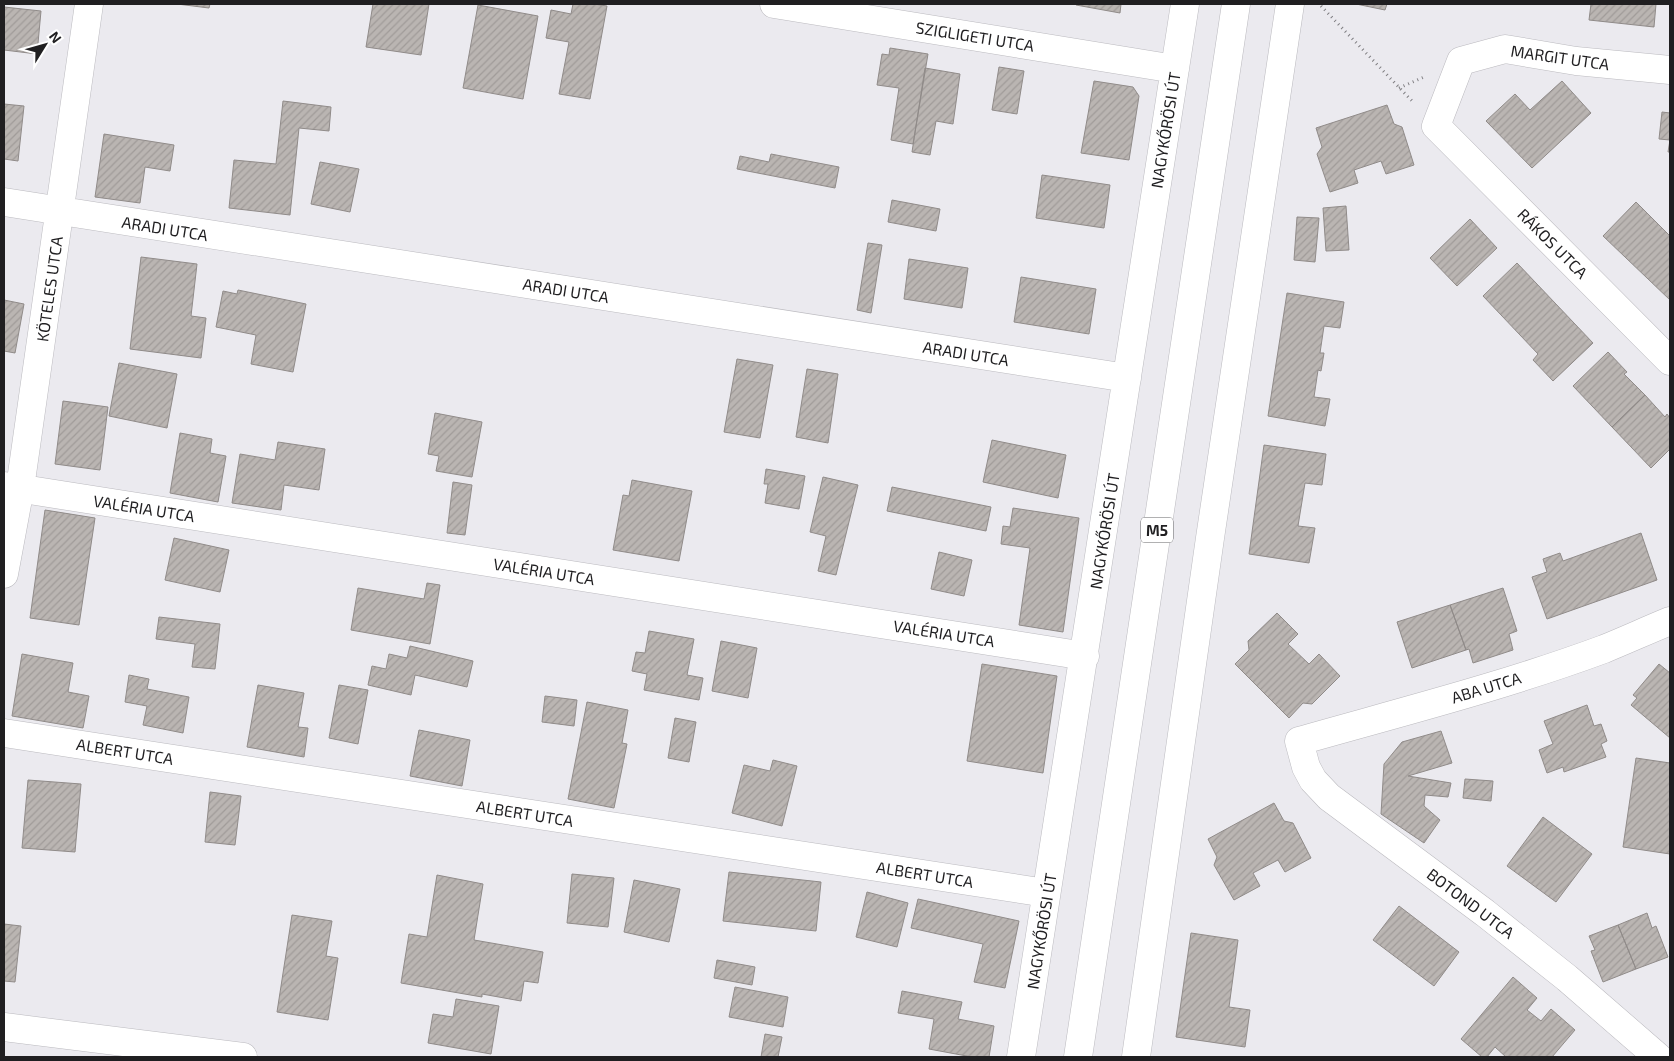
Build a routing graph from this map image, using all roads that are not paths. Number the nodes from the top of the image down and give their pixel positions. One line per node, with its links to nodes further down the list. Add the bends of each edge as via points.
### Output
1 (89, 4): 10 (street, KÖTELES UTCA)
2 (774, 4): 6 (street, SZIGLIGETI UTCA)
3 (1185, 4): 6 (street, NAGYKŐRÖSI ÚT)
4 (1236, 4): 23 (street, M5)
5 (1290, 4): 24 (street)
6 (1175, 69): 12 (street, NAGYKŐRÖSI ÚT)
7 (1670, 70): 8 (street, MARGIT UTCA, via 1576,61 1505,49 1461,61)
8 (1436, 126): 11 (street, RÁKOS UTCA)
9 (4, 202): 10 (street, ARADI UTCA)
10 (60, 212): 12 (street, ARADI UTCA); 13 (street, KÖTELES UTCA)
11 (1670, 361)
12 (1127, 378): 16 (street, NAGYKŐRÖSI ÚT)
13 (12, 487): 14 (street, KÖTELES UTCA); 16 (street, VALÉRIA UTCA)
14 (4, 574)
15 (1670, 621): 18 (street, ABA UTCA, via 1513,679)
16 (1085, 656): 19 (street, NAGYKŐRÖSI ÚT)
17 (4, 733): 19 (street, ALBERT UTCA)
18 (1299, 741): 25 (street, BOTOND UTCA, via 1312,780 1329,797 1485,913 1567,978)
19 (1046, 893): 22 (street, NAGYKŐRÖSI ÚT)
20 (4, 1027): 21 (street)
21 (243, 1057)
22 (1021, 1057)
23 (1078, 1057)
24 (1136, 1057)
25 (1658, 1057)

